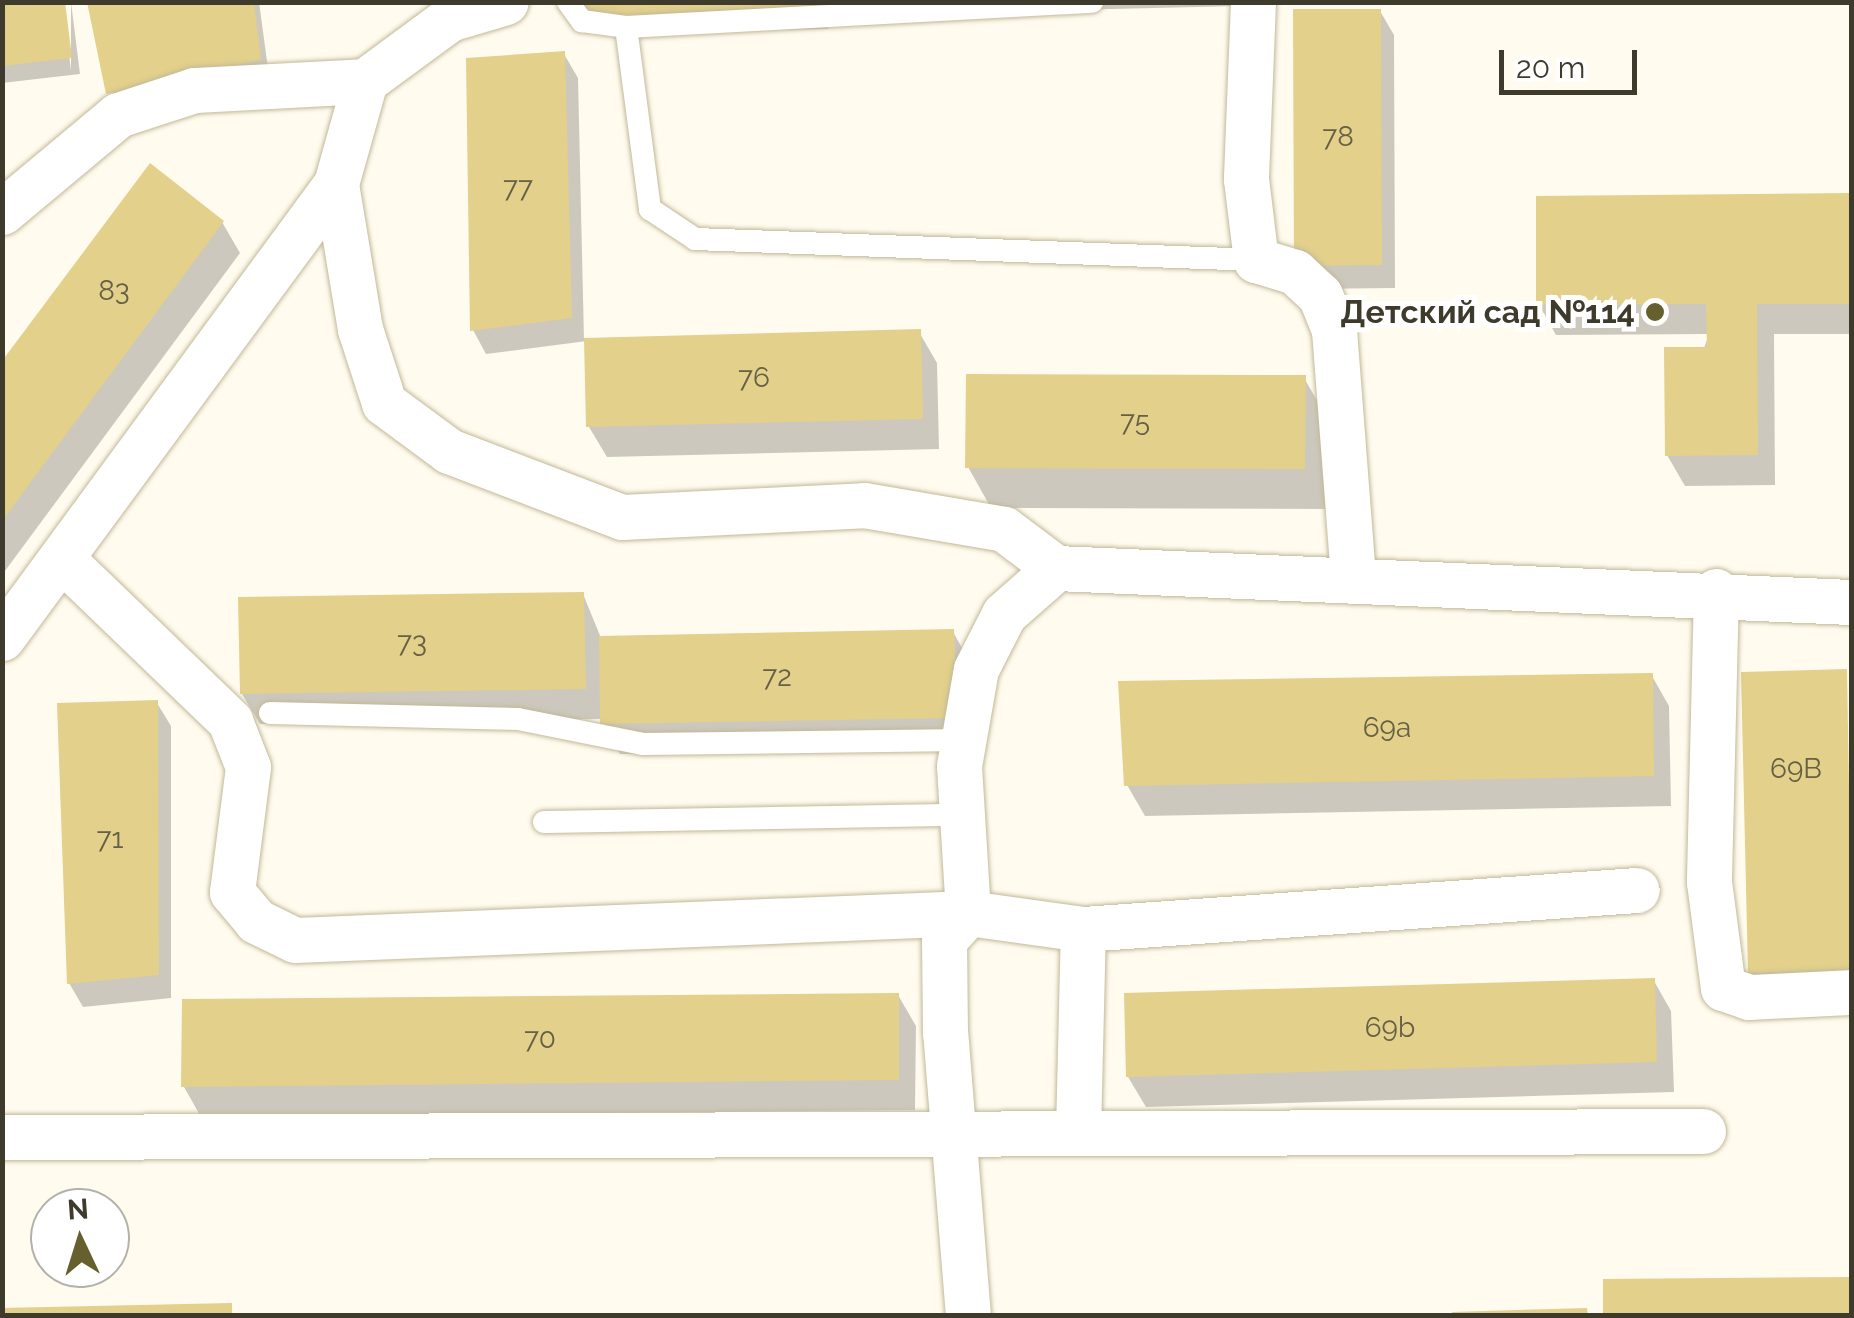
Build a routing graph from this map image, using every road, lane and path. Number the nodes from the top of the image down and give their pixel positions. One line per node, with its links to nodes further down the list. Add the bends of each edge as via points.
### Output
1 (506, 2): 6 (street, via 449,19)
2 (568, 2): 5 (lane, via 582,21)
3 (1092, 2): 5 (lane)
4 (1254, 2): 9 (street, via 1246,179)
5 (626, 26): 9 (lane, via 650,209 695,240)
6 (365, 80): 7 (street); 8 (street, via 194,90 118,114)
7 (336, 184): 10 (street); 11 (street, via 360,329 384,403 449,451 622,517 864,505 1004,529)
8 (2, 212)
9 (1256, 260): 12 (street, via 1295,272 1320,294 1334,330)
10 (64, 561): 15 (street); 21 (street, via 230,721 248,768 232,892 256,921 295,940)
11 (1056, 568): 12 (street); 17 (street, via 1004,614 976,670)
12 (1353, 577): 13 (street)
13 (1716, 591): 14 (street); 23 (street, via 1709,882 1724,988 1749,996)
14 (1852, 602)
15 (2, 638)
16 (270, 714): 17 (lane, via 518,719 643,744)
17 (964, 740): 18 (street)
18 (962, 815): 19 (lane); 21 (street)
19 (544, 822)
20 (1637, 890): 22 (street)
21 (968, 913): 22 (street); 26 (street, via 944,940)
22 (1083, 929): 24 (street)
23 (1852, 992)
24 (1078, 1131): 25 (street); 26 (street)
25 (1703, 1132)
26 (952, 1133): 27 (street); 28 (street)
27 (2, 1137)
28 (968, 1316)

